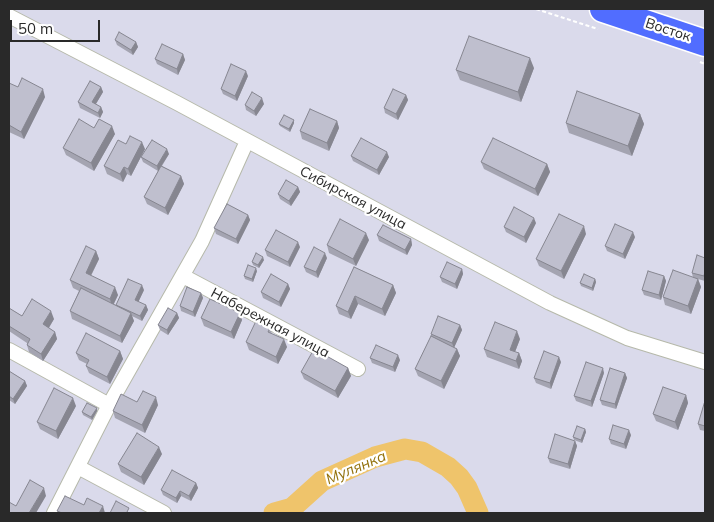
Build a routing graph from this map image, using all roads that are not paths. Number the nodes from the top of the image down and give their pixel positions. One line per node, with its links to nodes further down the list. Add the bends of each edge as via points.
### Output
1 (603, 9): 3 (highway, Восток)
2 (9, 16): 4 (street, Сибирская улица)
3 (705, 43)
4 (247, 141): 5 (street); 7 (street, Сибирская улица, via 589,322 648,346)
5 (183, 276): 8 (street, Набережная улица); 9 (street)
6 (9, 350): 9 (street)
7 (705, 362)
8 (358, 369)
9 (110, 405): 10 (street)
10 (78, 467): 11 (street); 12 (street)
11 (54, 513)
12 (164, 513)

